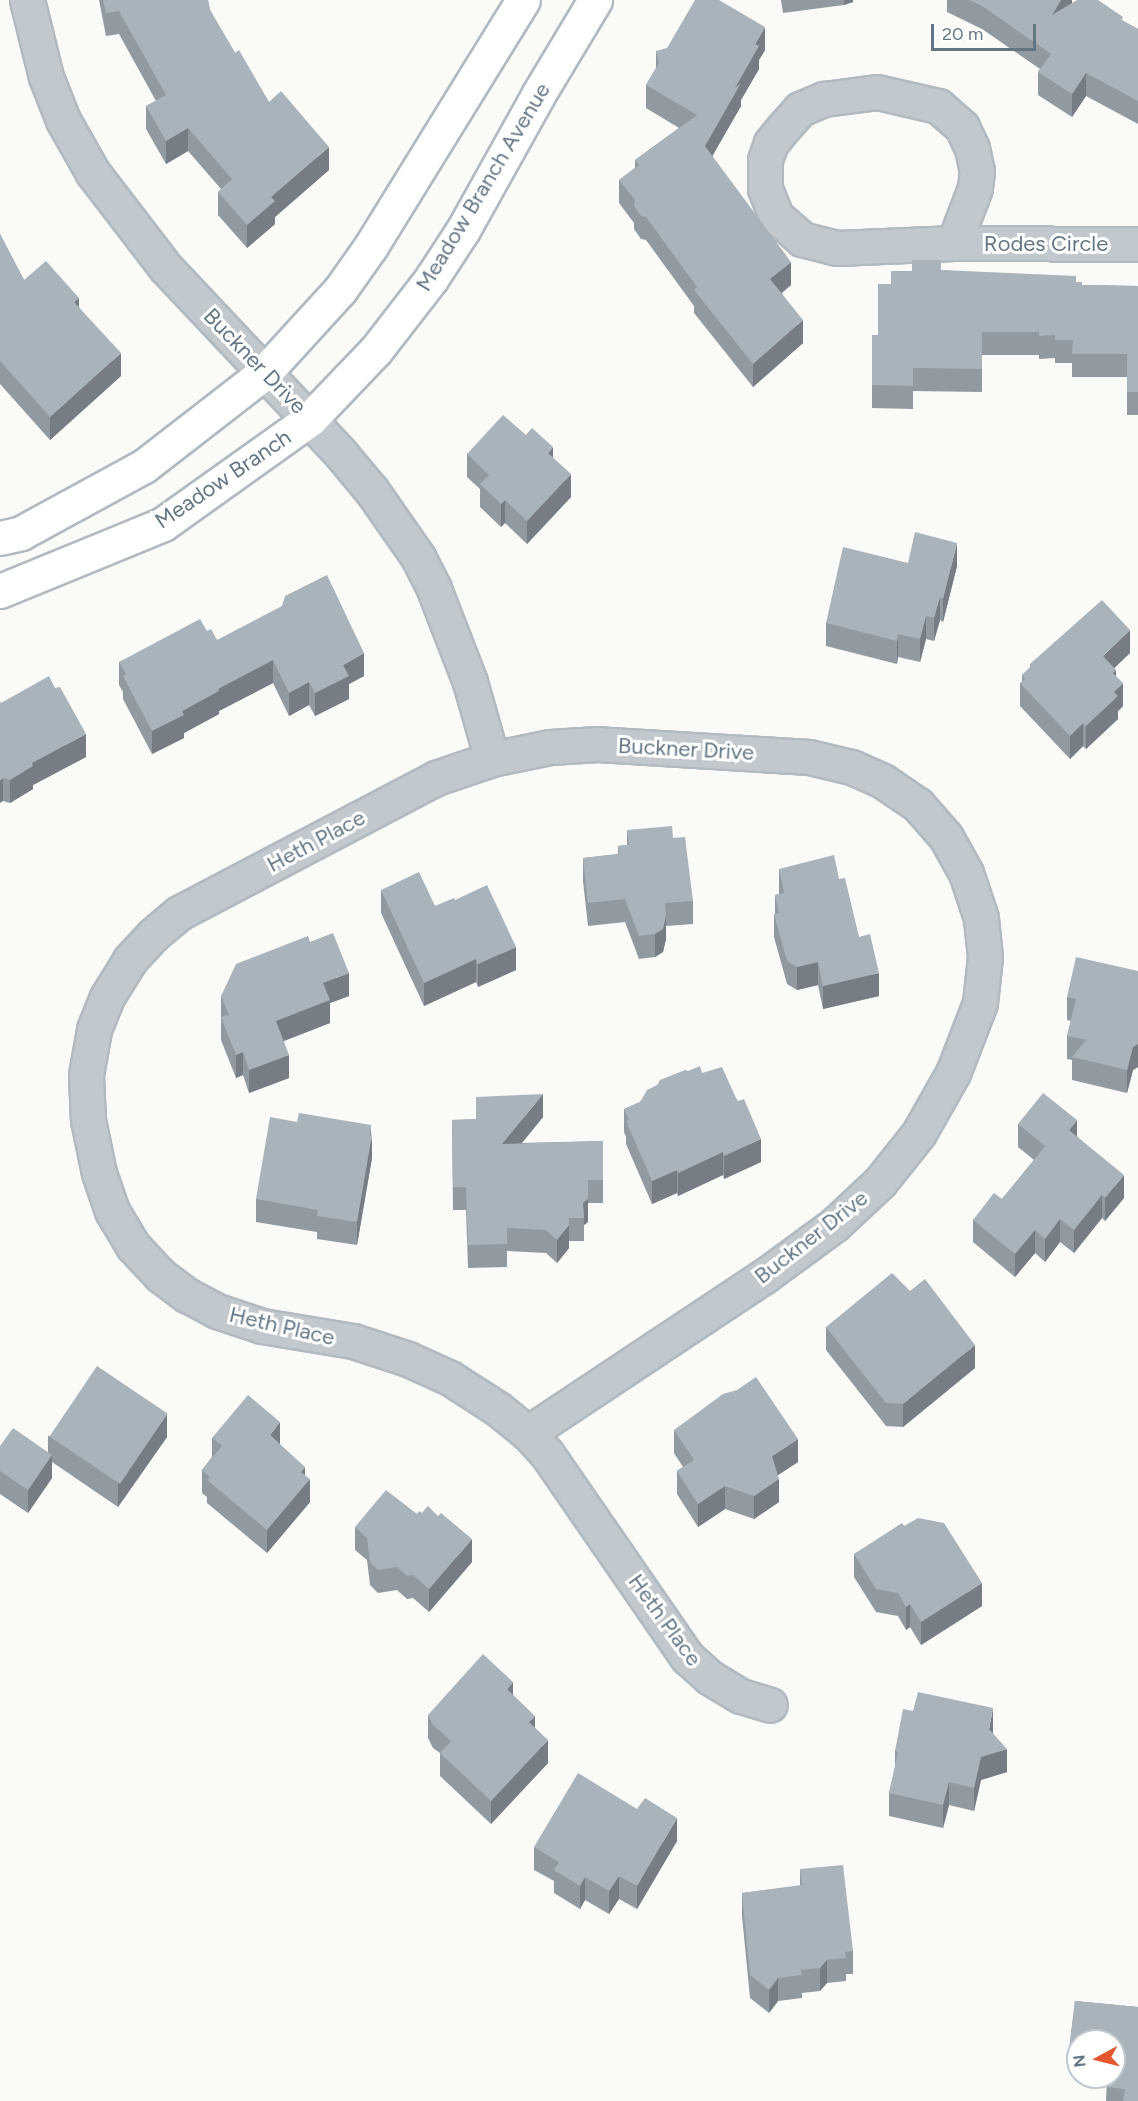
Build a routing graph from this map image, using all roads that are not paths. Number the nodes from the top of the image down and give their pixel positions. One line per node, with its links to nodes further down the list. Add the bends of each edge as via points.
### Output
1 (27, 0): 6 (street, Buckner Drive, via 46,77 63,120 93,173 165,267)
2 (523, 0): 6 (main road, via 371,246 340,290)
3 (595, 0): 7 (main road, Meadow Branch Avenue, via 431,279 376,350)
4 (954, 243): 4 (street, Rodes Circle, via 837,248 802,239 776,216 765,189 765,160 771,144 800,109 824,99 877,92 938,106 962,127 977,171 975,188); 5 (street, Rodes Circle)
5 (1138, 244)
6 (265, 372): 7 (street, Buckner Drive); 8 (main road, via 144,466 21,533)
7 (310, 419): 9 (main road, Meadow Branch, via 163,524); 10 (street, Buckner Drive, via 372,491 418,557 470,682)
8 (0, 538)
9 (0, 591)
10 (492, 759): 11 (street, Heth Place, via 436,778 179,913 153,935 130,960 107,997 94,1030 86,1075 88,1120 112,1211 133,1246 160,1275 187,1295 217,1311 262,1326 353,1341 408,1359 450,1378); 11 (street, Buckner Drive, via 550,747 598,744 799,756 851,767 883,781 918,805 946,837 966,873 981,918 985,957 980,1003 953,1073 919,1133 880,1182 834,1225 763,1277)
11 (528, 1433): 12 (street, Heth Place, via 582,1502 687,1657 741,1696)
12 (770, 1705)

